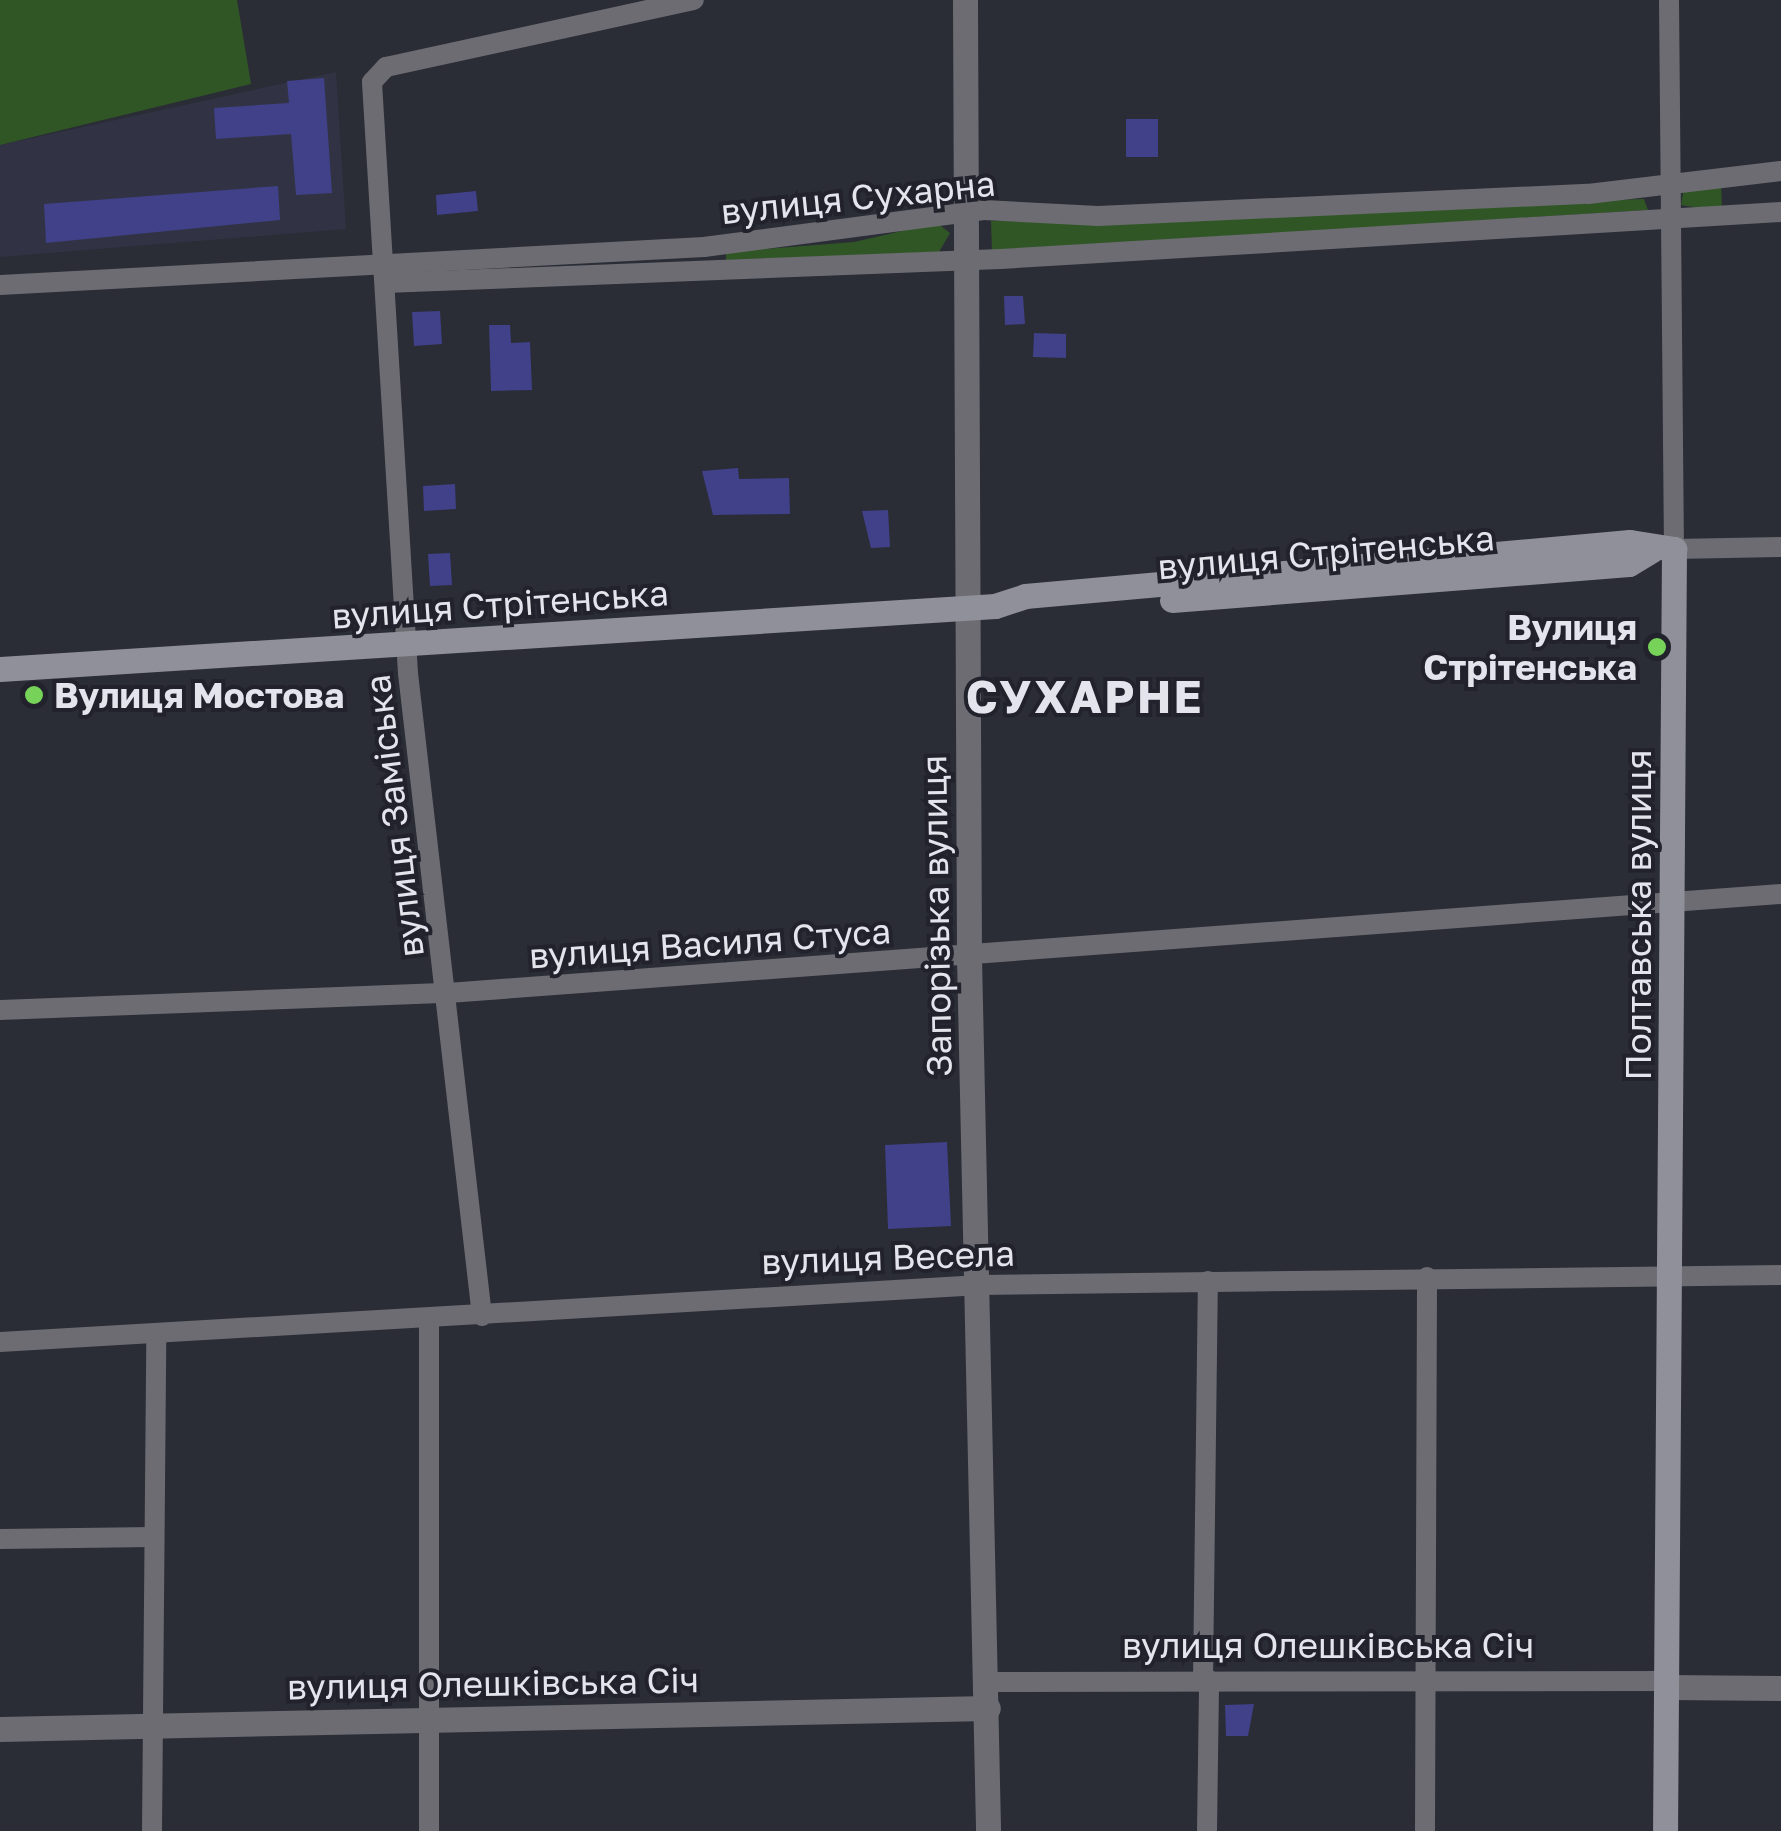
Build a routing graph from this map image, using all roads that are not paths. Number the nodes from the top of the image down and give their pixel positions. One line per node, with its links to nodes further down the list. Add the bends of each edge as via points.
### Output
1 (694, 0): 10 (street, вулиця Заміська, via 378,70 371,91)
2 (965, 0): 6 (street, Запорізька вулиця)
3 (1669, 0): 5 (street, Полтавська вулиця)
4 (1781, 171): 5 (street, вулиця Сухарна)
5 (1666, 180): 6 (street, вулиця Сухарна, via 1588,194 1098,216); 8 (street, Полтавська вулиця)
6 (966, 212): 9 (street, Запорізька вулиця); 10 (street, вулиця Сухарна, via 755,243)
7 (1781, 212): 8 (street, вулиця Сухарна)
8 (1666, 223): 9 (street, вулиця Сухарна); 13 (street, Полтавська вулиця)
9 (966, 260): 10 (street, вулиця Сухарна); 14 (street, Запорізька вулиця)
10 (384, 272): 11 (street, вулиця Сухарна); 15 (street, вулиця Заміська)
11 (0, 285)
12 (1781, 547): 13 (street, вулиця Стрітенська)
13 (1663, 550): 14 (main road, вулиця Стрітенська, via 1629,564 1026,612); 18 (main road, Полтавська вулиця)
14 (967, 608): 15 (main road, вулиця Стрітенська); 19 (street, Запорізька вулиця)
15 (407, 645): 16 (main road, вулиця Стрітенська); 20 (street, вулиця Заміська)
16 (0, 669)
17 (1781, 894): 18 (street, вулиця Василя Стуса)
18 (1674, 896): 19 (street, вулиця Василя Стуса); 22 (main road, Полтавська вулиця)
19 (968, 957): 20 (street, вулиця Василя Стуса); 26 (street, Запорізька вулиця)
20 (448, 993): 21 (street, вулиця Василя Стуса); 27 (street, вулиця Заміська)
21 (0, 1010)
22 (1670, 1274): 23 (street, вулиця Весела); 24 (street, вулиця Весела); 36 (main road, Полтавська вулиця)
23 (1781, 1275)
24 (1427, 1277): 25 (street, вулиця Весела); 33 (street)
25 (1208, 1281): 26 (street, вулиця Весела); 34 (street)
26 (980, 1285): 27 (street, вулиця Весела); 35 (street, Запорізька вулиця)
27 (482, 1316): 28 (street, вулиця Весела)
28 (429, 1319): 29 (street, вулиця Весела); 39 (street)
29 (156, 1333): 30 (street, вулиця Весела); 31 (street)
30 (0, 1342)
31 (154, 1537): 32 (street); 40 (street)
32 (0, 1540)
33 (1425, 1678): 34 (street, вулиця Олешківська Січ); 36 (street, вулиця Олешківська Січ); 46 (street)
34 (1206, 1680): 35 (street, вулиця Олешківська Січ); 45 (street)
35 (988, 1682): 38 (street, Запорізька вулиця)
36 (1668, 1684): 37 (street, вулиця Олешківська Січ); 47 (main road, Полтавська вулиця)
37 (1781, 1688)
38 (988, 1708): 39 (street, вулиця Олешківська Січ); 44 (street, Запорізька вулиця)
39 (428, 1717): 40 (street, вулиця Олешківська Січ); 43 (street)
40 (152, 1727): 41 (street, вулиця Олешківська Січ); 42 (street)
41 (0, 1729)
42 (152, 1831)
43 (429, 1831)
44 (988, 1831)
45 (1207, 1831)
46 (1425, 1831)
47 (1665, 1831)

